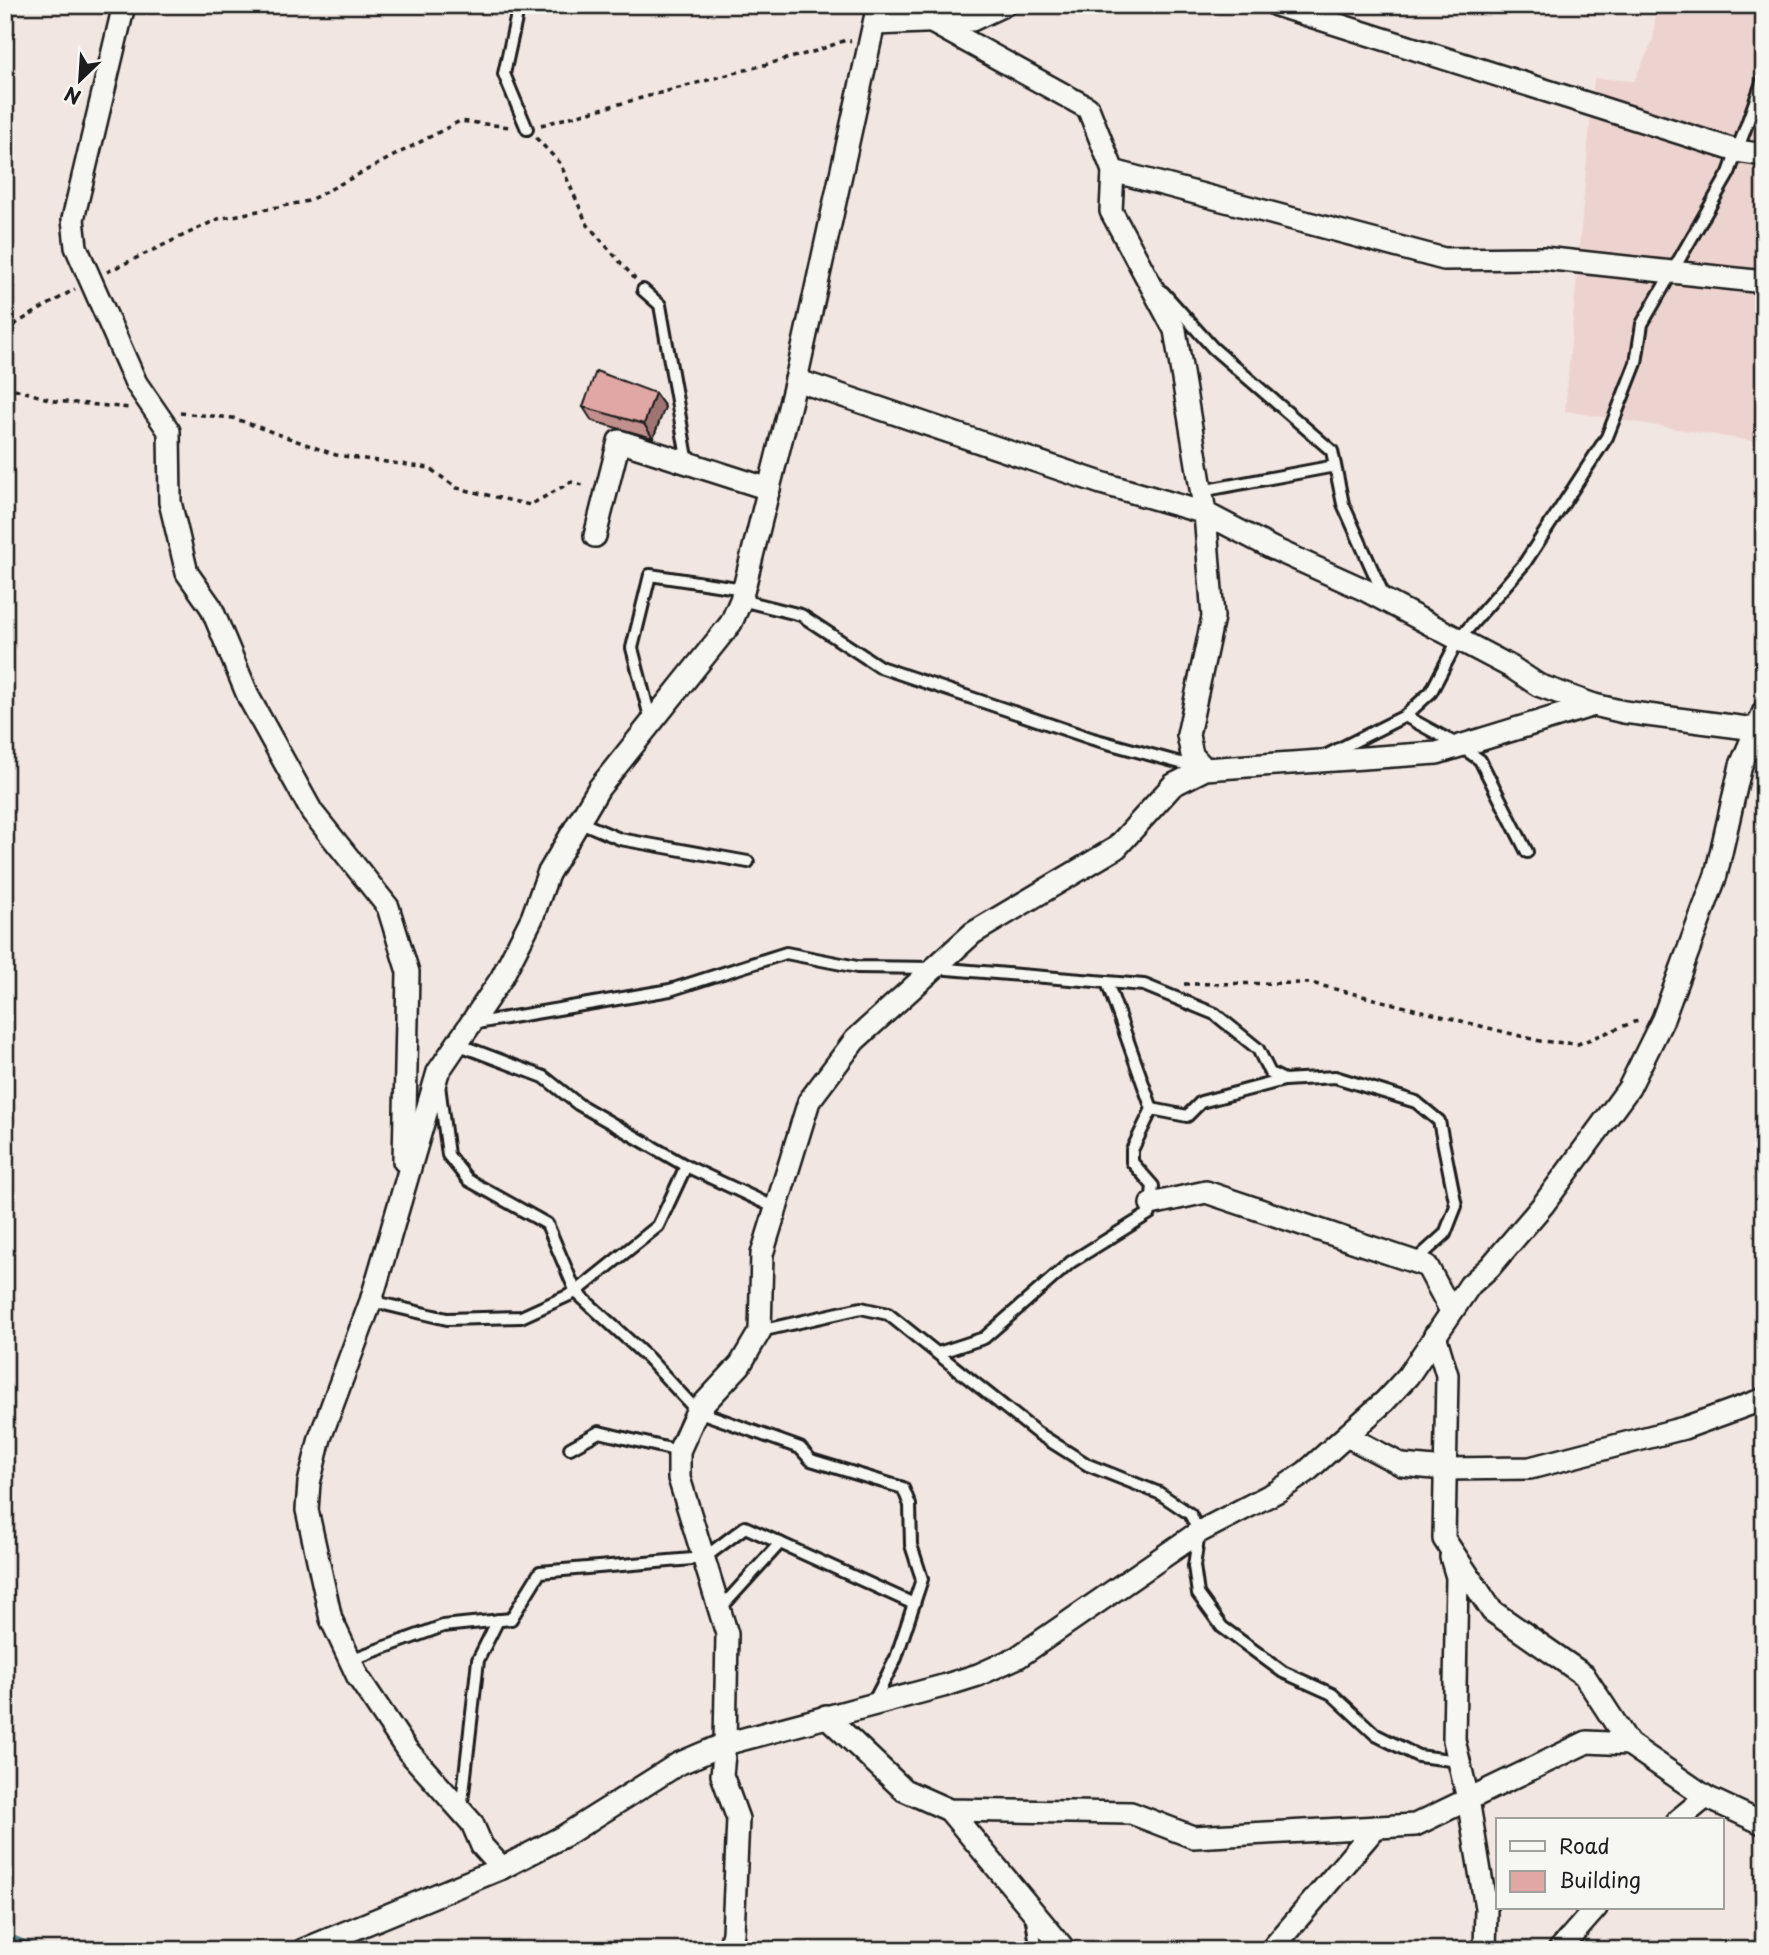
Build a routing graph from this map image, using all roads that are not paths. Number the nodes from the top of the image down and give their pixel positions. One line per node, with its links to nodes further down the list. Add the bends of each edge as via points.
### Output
1 (124, 5): 44 (street, via 74,219 76,247 136,383 169,431 170,502 187,573 211,607 249,698 312,812 388,907 408,972)
2 (519, 5): 8 (lane, via 504,74)
3 (1004, 5): 6 (street, via 972,20)
4 (1276, 5): 9 (street)
5 (876, 14): 6 (street); 16 (street)
6 (930, 22): 11 (street, via 1088,108)
7 (1764, 77): 9 (lane)
8 (527, 129)
9 (1737, 151): 10 (street); 13 (lane)
10 (1764, 155)
11 (1113, 171): 12 (street, via 1111,211); 13 (street, via 1444,259 1543,258)
12 (1141, 268): 18 (lane, via 1213,348 1332,451); 20 (street, via 1175,330)
13 (1672, 272): 14 (street); 25 (lane, via 1643,324 1636,363 1606,437 1524,565)
14 (1764, 282)
15 (643, 290): 17 (lane, via 660,305)
16 (796, 380): 19 (street); 21 (street, via 1089,479)
17 (688, 463): 19 (street); 22 (street, via 619,441)
18 (1335, 466): 20 (lane); 24 (lane, via 1343,504)
19 (769, 489): 23 (street)
20 (1202, 491): 21 (street)
21 (1205, 513): 24 (street); 32 (street, via 1213,617 1188,735 1192,755)
22 (595, 536)
23 (743, 595): 29 (street, via 730,623); 29 (lane, via 650,575 632,648); 32 (lane, via 801,615 880,667 1093,739)
24 (1386, 601): 25 (street)
25 (1458, 640): 26 (street, via 1538,685); 27 (lane, via 1431,692)
26 (1594, 705): 28 (street, via 1624,712); 30 (street)
27 (1405, 716): 30 (lane); 31 (lane)
28 (1759, 720): 50 (street, via 1741,765 1716,875 1663,1019 1629,1088 1543,1205)
29 (651, 723): 33 (street, via 599,788)
30 (1460, 746): 31 (street); 34 (lane, via 1480,760)
31 (1313, 762): 32 (street)
32 (1205, 769): 36 (street, via 1172,785 1116,848 973,933)
33 (580, 822): 35 (lane, via 620,839); 38 (street, via 548,874 501,979)
34 (1527, 852)
35 (748, 862)
36 (935, 968): 37 (lane); 38 (lane, via 857,967 786,953 670,990); 46 (street, via 855,1040 809,1101)
37 (1107, 982): 41 (lane, via 1144,985 1215,1014 1258,1049 1270,1073); 42 (lane)
38 (470, 1024): 39 (street)
39 (457, 1044): 40 (street); 43 (lane, via 544,1077 578,1104)
40 (438, 1072): 44 (street); 48 (lane, via 448,1155 468,1180 547,1224)
41 (1284, 1080): 42 (lane, via 1201,1102 1187,1116); 47 (lane, via 1335,1077 1416,1102 1439,1121 1456,1206 1446,1234)
42 (1152, 1109): 45 (lane, via 1132,1150 1132,1163 1153,1186)
43 (686, 1166): 46 (lane); 48 (lane, via 658,1226)
44 (404, 1192): 49 (street)
45 (1151, 1205): 47 (street, via 1206,1192); 53 (lane, via 1150,1213 1071,1262 984,1338)
46 (776, 1208): 51 (street, via 762,1254)
47 (1414, 1262): 50 (street, via 1427,1266)
48 (576, 1292): 49 (lane, via 521,1317 447,1319); 55 (lane)
49 (371, 1301): 67 (street, via 320,1438 307,1510 331,1619)
50 (1451, 1311): 52 (street)
51 (760, 1331): 53 (lane, via 861,1308 888,1314); 55 (street, via 740,1365)
52 (1435, 1335): 56 (street, via 1408,1376); 59 (street, via 1447,1375)
53 (938, 1353): 60 (lane, via 1036,1432 1088,1465 1159,1493 1190,1514)
54 (1764, 1399): 59 (street, via 1684,1428 1530,1468)
55 (697, 1411): 58 (street); 64 (lane, via 800,1448 811,1460 903,1488 910,1505 911,1545 922,1578)
56 (1347, 1436): 59 (street, via 1402,1465); 60 (street, via 1278,1491)
57 (570, 1448): 58 (lane, via 599,1432)
58 (680, 1451): 63 (street, via 679,1478)
59 (1445, 1469): 61 (street)
60 (1199, 1532): 68 (street, via 1018,1657 955,1682); 72 (lane, via 1194,1566 1198,1594 1222,1627 1283,1672 1332,1694 1376,1735 1418,1756)
61 (1444, 1539): 71 (street, via 1492,1611 1584,1675); 72 (street, via 1457,1577 1454,1740)
62 (780, 1543): 63 (lane, via 745,1527); 64 (lane); 65 (lane)
63 (704, 1558): 65 (street); 66 (lane, via 540,1572 511,1619)
64 (914, 1604): 68 (lane, via 896,1658)
65 (719, 1609): 70 (street, via 727,1634)
66 (498, 1620): 67 (lane, via 443,1626); 76 (lane, via 478,1660)
67 (349, 1660): 76 (street, via 407,1751)
68 (872, 1704): 69 (street)
69 (826, 1716): 70 (street); 75 (street, via 904,1790)
70 (725, 1744): 80 (street, via 678,1764 564,1836); 84 (street, via 722,1774 738,1819)
71 (1629, 1744): 73 (street); 74 (street, via 1587,1742)
72 (1459, 1761): 74 (street)
73 (1706, 1797): 77 (street); 78 (street)
74 (1468, 1799): 79 (street, via 1415,1825); 88 (street, via 1486,1908)
75 (949, 1810): 79 (street, via 1131,1813 1194,1837); 81 (street)
76 (461, 1811): 80 (street)
77 (1680, 1818)
78 (1764, 1824)
79 (1376, 1827): 87 (street)
80 (502, 1868): 83 (street)
81 (1029, 1906): 85 (lane); 86 (street)
82 (1594, 1910): 89 (street)
83 (303, 1950)
84 (729, 1950)
85 (1037, 1950)
86 (1065, 1950)
87 (1271, 1950)
88 (1485, 1950)
89 (1559, 1950)

